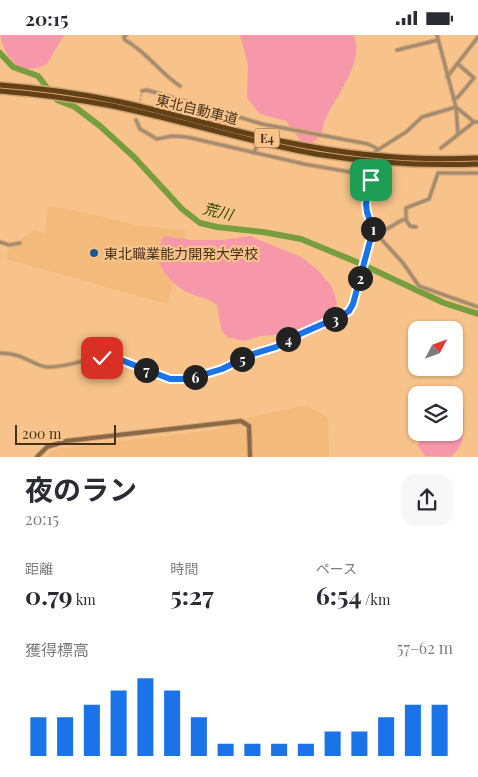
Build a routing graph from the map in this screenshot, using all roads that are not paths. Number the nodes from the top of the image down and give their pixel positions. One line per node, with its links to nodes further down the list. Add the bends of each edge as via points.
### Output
1 (126, 35): 9 (street, via 126,40)
2 (437, 35): 4 (street)
3 (478, 37): 6 (street)
4 (438, 40): 5 (street); 7 (street)
5 (397, 50)
6 (458, 65): 7 (street); 12 (street, via 474,78)
7 (448, 77): 12 (street)
8 (0, 85): 20 (highway, 東北自動車道 / E4, via 60,91 123,103 316,148 383,157)
9 (180, 86)
10 (0, 91): 22 (highway, 東北自動車道 / E4, via 114,106 314,153 383,163)
11 (142, 91): 13 (street, via 202,105 262,126 368,144 377,150 406,133 422,117)
12 (454, 99): 13 (street)
13 (456, 107): 15 (street); 16 (street)
14 (136, 120): 19 (street, via 140,129 157,139 187,137)
15 (476, 122): 16 (street)
16 (458, 134): 18 (street)
17 (256, 148): 19 (street)
18 (441, 148)
19 (254, 153): 24 (street)
20 (478, 158)
21 (375, 164): 24 (street)
22 (478, 164)
23 (478, 173): 25 (street, via 438,173 429,199 406,208)
24 (372, 176): 27 (street, via 367,210)
25 (406, 220): 26 (street, via 410,226); 28 (street)
26 (416, 227)
27 (373, 231): 28 (street); 32 (street, via 349,311 222,369 189,379 170,379 109,358 44,367 15,354)
28 (377, 235): 31 (street, via 404,263 419,286)
29 (0, 242): 30 (street, via 9,245)
30 (20, 243)
31 (478, 307)
32 (0, 353)
33 (37, 457): 34 (street, via 47,447 66,441 241,421 248,426)
34 (250, 457)

